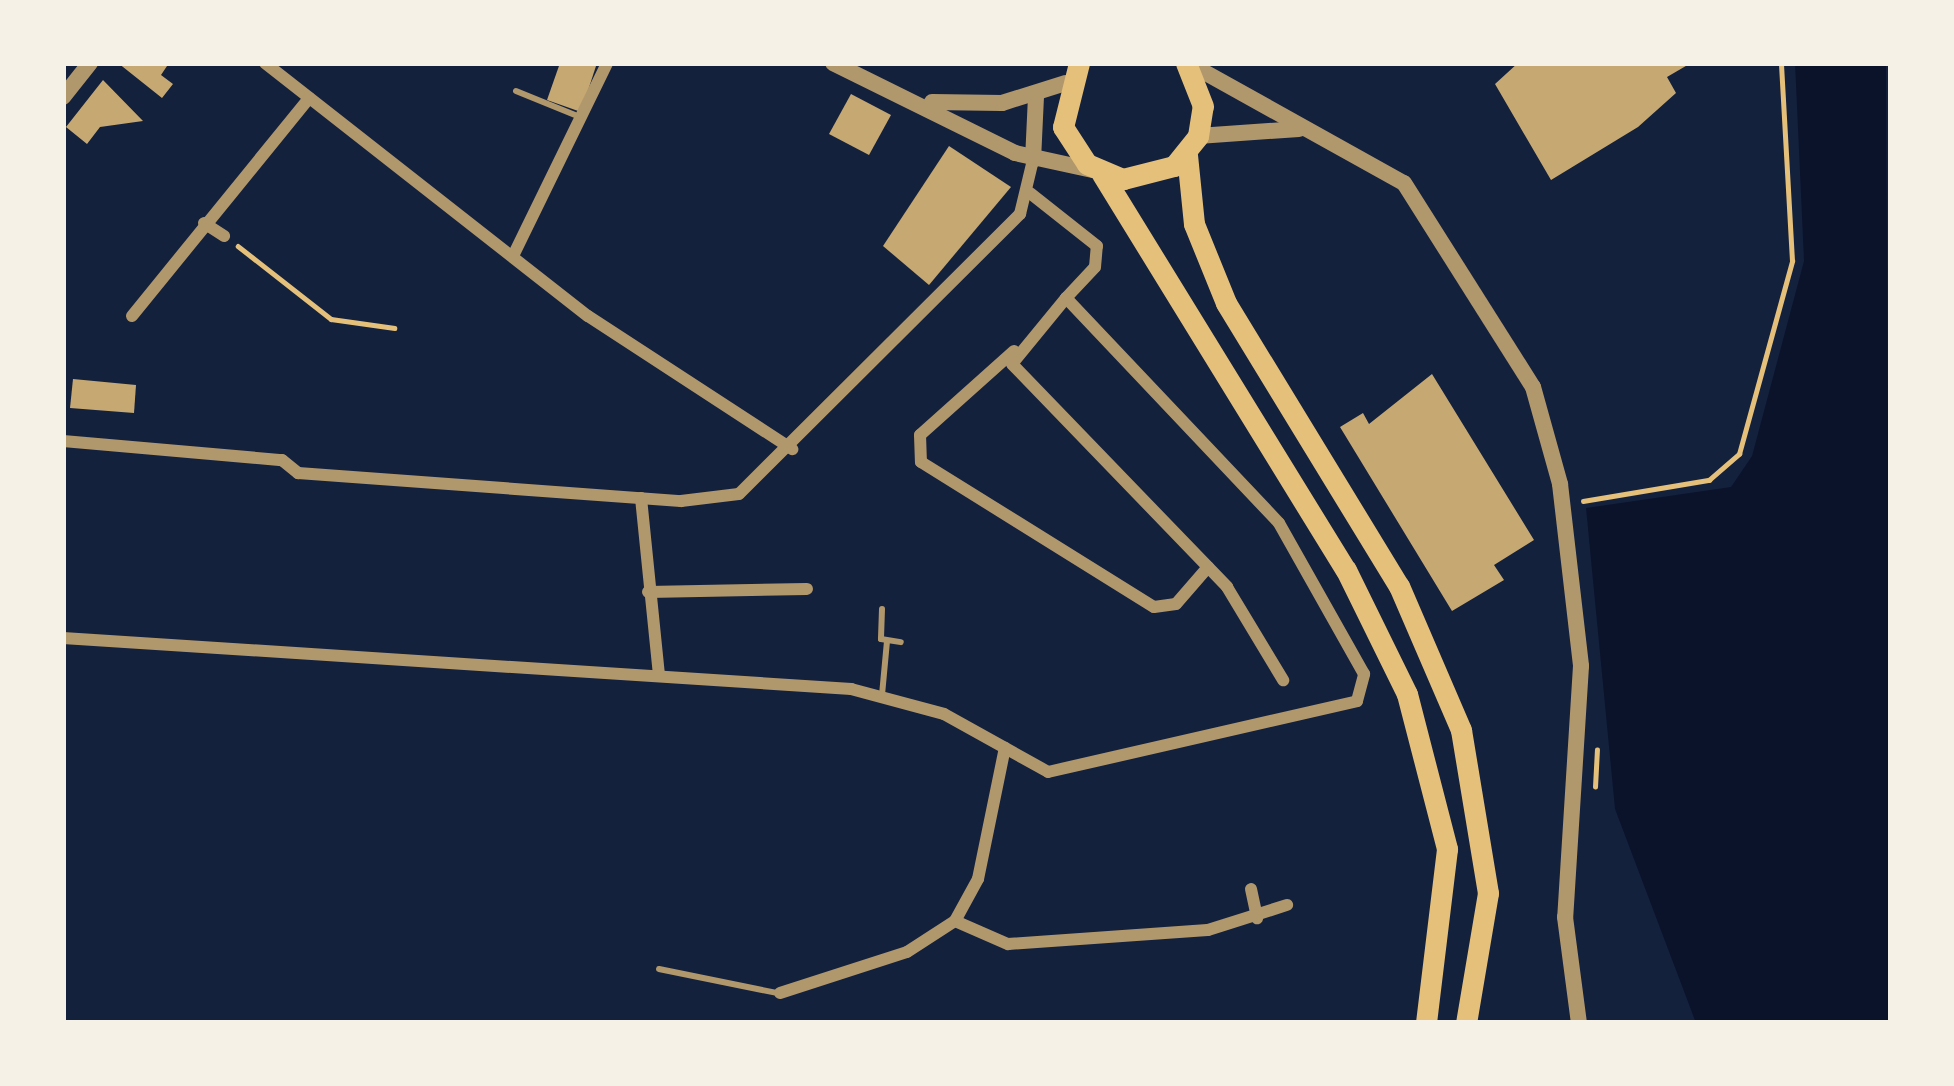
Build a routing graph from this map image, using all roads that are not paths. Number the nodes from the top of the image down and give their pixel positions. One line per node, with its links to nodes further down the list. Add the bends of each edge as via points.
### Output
1 (90, 63): 10 (street)
2 (265, 63): 11 (street)
3 (608, 63): 13 (street)
4 (833, 63): 12 (street)
5 (1079, 63): 7 (highway)
6 (1187, 63): 14 (street); 15 (highway, via 1201,89)
7 (1066, 83): 9 (street); 17 (highway, via 1063,127)
8 (517, 92): 13 (lane)
9 (1036, 97): 12 (street); 16 (street)
10 (63, 98)
11 (309, 98): 19 (street); 21 (street)
12 (920, 100): 16 (street)
13 (586, 119): 21 (street)
14 (1317, 133): 15 (street); 47 (street, via 1416,196 1533,387 1560,484 1580,644 1584,813 1565,946)
15 (1193, 145): 17 (highway, via 1141,179); 46 (highway, via 1194,224 1226,303 1399,586 1461,730 1487,871)
16 (1033, 160): 17 (street); 18 (street)
17 (1100, 172): 45 (highway, via 1346,570 1407,694 1447,849)
18 (1030, 193): 22 (street, via 1097,246 1095,267); 26 (street, via 977,263)
19 (204, 223): 20 (street); 23 (street)
20 (224, 236)
21 (513, 256): 26 (street)
22 (1066, 298): 24 (street); 38 (street, via 1279,523 1364,674 1351,703 1060,771)
23 (132, 316)
24 (1014, 351): 28 (street, via 1015,368); 28 (street, via 920,435 921,462 1154,608 1175,604)
25 (63, 441): 27 (street)
26 (792, 449): 27 (street, via 748,490)
27 (641, 498): 30 (street)
28 (1208, 567): 36 (street)
29 (807, 589): 30 (street)
30 (648, 592): 35 (street)
31 (882, 609): 33 (lane)
32 (63, 638): 35 (street)
33 (887, 641): 34 (lane); 37 (lane)
34 (901, 642)
35 (659, 675): 37 (street)
36 (1283, 680)
37 (882, 695): 38 (street)
38 (1004, 748): 42 (street, via 978,879)
39 (1251, 889): 41 (street)
40 (1287, 904): 41 (street)
41 (1257, 918): 42 (street, via 1008,944)
42 (955, 921): 44 (street, via 907,952)
43 (659, 969): 44 (lane)
44 (780, 993)
45 (1426, 1023)
46 (1466, 1023)
47 (1580, 1023)

